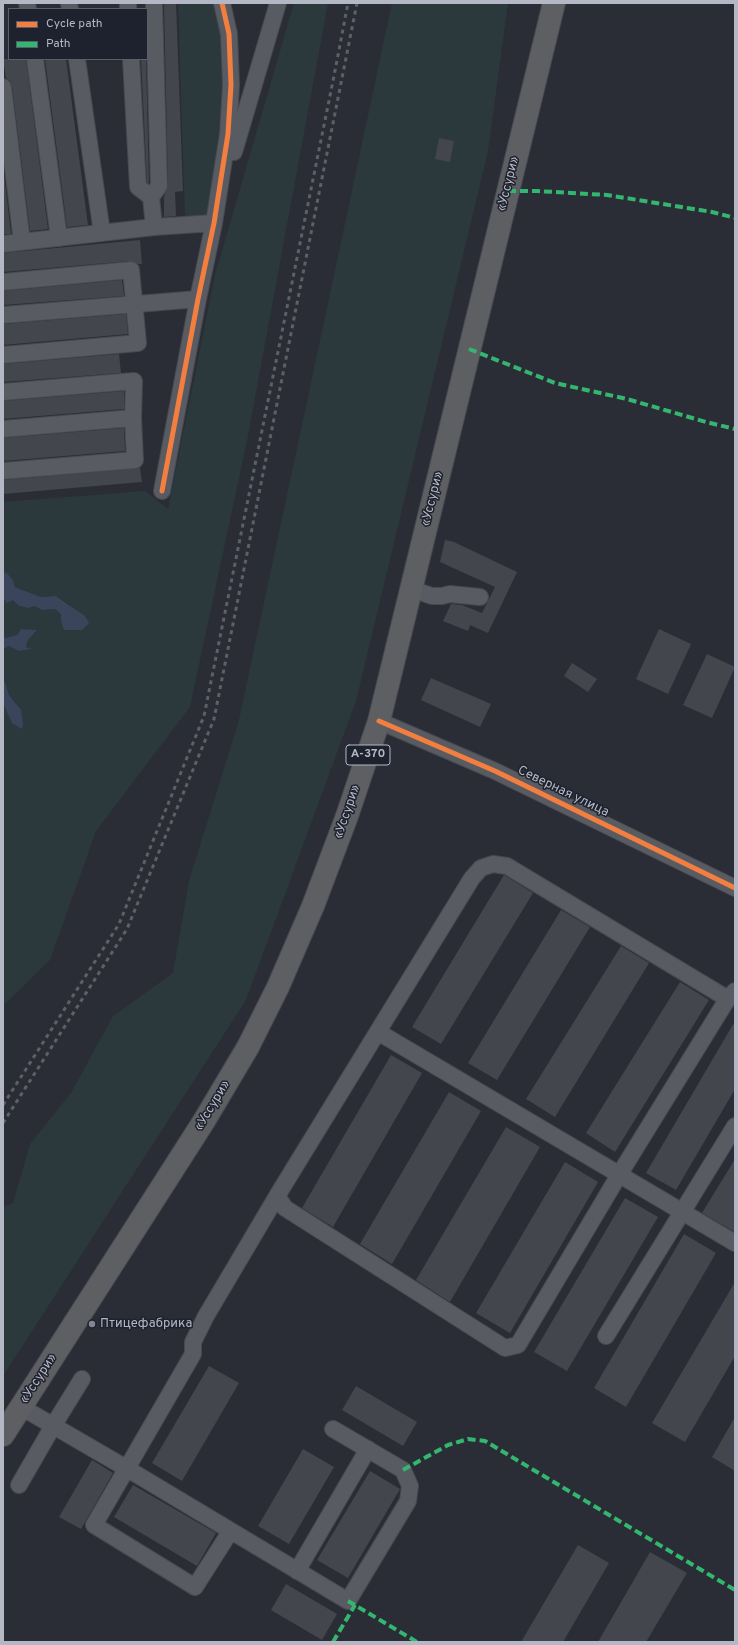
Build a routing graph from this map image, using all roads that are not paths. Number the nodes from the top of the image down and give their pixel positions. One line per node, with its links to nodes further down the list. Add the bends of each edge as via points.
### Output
1 (154, 3): 9 (street, via 159,186)
2 (222, 3): 10 (street, via 229,34 231,85 228,134)
3 (278, 3): 10 (street)
4 (554, 3): 26 (highway, «Уссури» / А-370)
5 (35, 60): 13 (street)
6 (77, 60): 12 (street)
7 (131, 60): 9 (street, via 138,187)
8 (3, 87): 14 (street)
9 (151, 197): 11 (street)
10 (214, 223): 11 (street); 17 (street)
11 (154, 227): 12 (street)
12 (102, 233): 13 (street)
13 (59, 238): 14 (street)
14 (22, 242): 15 (street)
15 (3, 244)
16 (3, 282): 18 (street, via 131,270)
17 (198, 299): 18 (street); 25 (street)
18 (134, 304): 19 (street); 20 (street, via 138,344)
19 (3, 315)
20 (3, 355)
21 (3, 392): 22 (street, via 134,381)
22 (133, 418): 23 (street); 24 (street, via 135,460)
23 (3, 428)
24 (3, 471)
25 (162, 491)
26 (410, 589): 27 (street, via 432,596); 28 (highway, «Уссури» / А-370)
27 (480, 596)
28 (379, 721): 29 (street, Северная улица, via 495,771); 39 (highway, «Уссури» / А-370, via 313,906 278,987 248,1047 204,1121)
29 (735, 888)
30 (732, 995): 31 (street, via 507,866 493,864 481,868 472,878); 33 (street)
31 (378, 1032): 33 (street); 34 (street)
32 (735, 1126): 35 (street)
33 (619, 1175): 34 (street, via 518,1346 505,1348 285,1208); 35 (street)
34 (277, 1196): 44 (street, via 206,1316 193,1342 193,1354)
35 (683, 1212): 36 (street); 37 (street)
36 (735, 1243)
37 (606, 1336)
38 (82, 1379): 40 (street)
39 (21, 1407): 40 (street); 42 (highway, «Уссури» / А-370)
40 (53, 1426): 44 (street); 45 (street)
41 (333, 1428): 43 (street)
42 (3, 1435)
43 (368, 1449): 47 (street); 47 (street, via 403,1470 410,1486 408,1501 348,1601)
44 (126, 1468): 46 (street); 46 (street, via 94,1525 194,1587)
45 (19, 1485)
46 (230, 1532): 47 (street)
47 (297, 1571)

